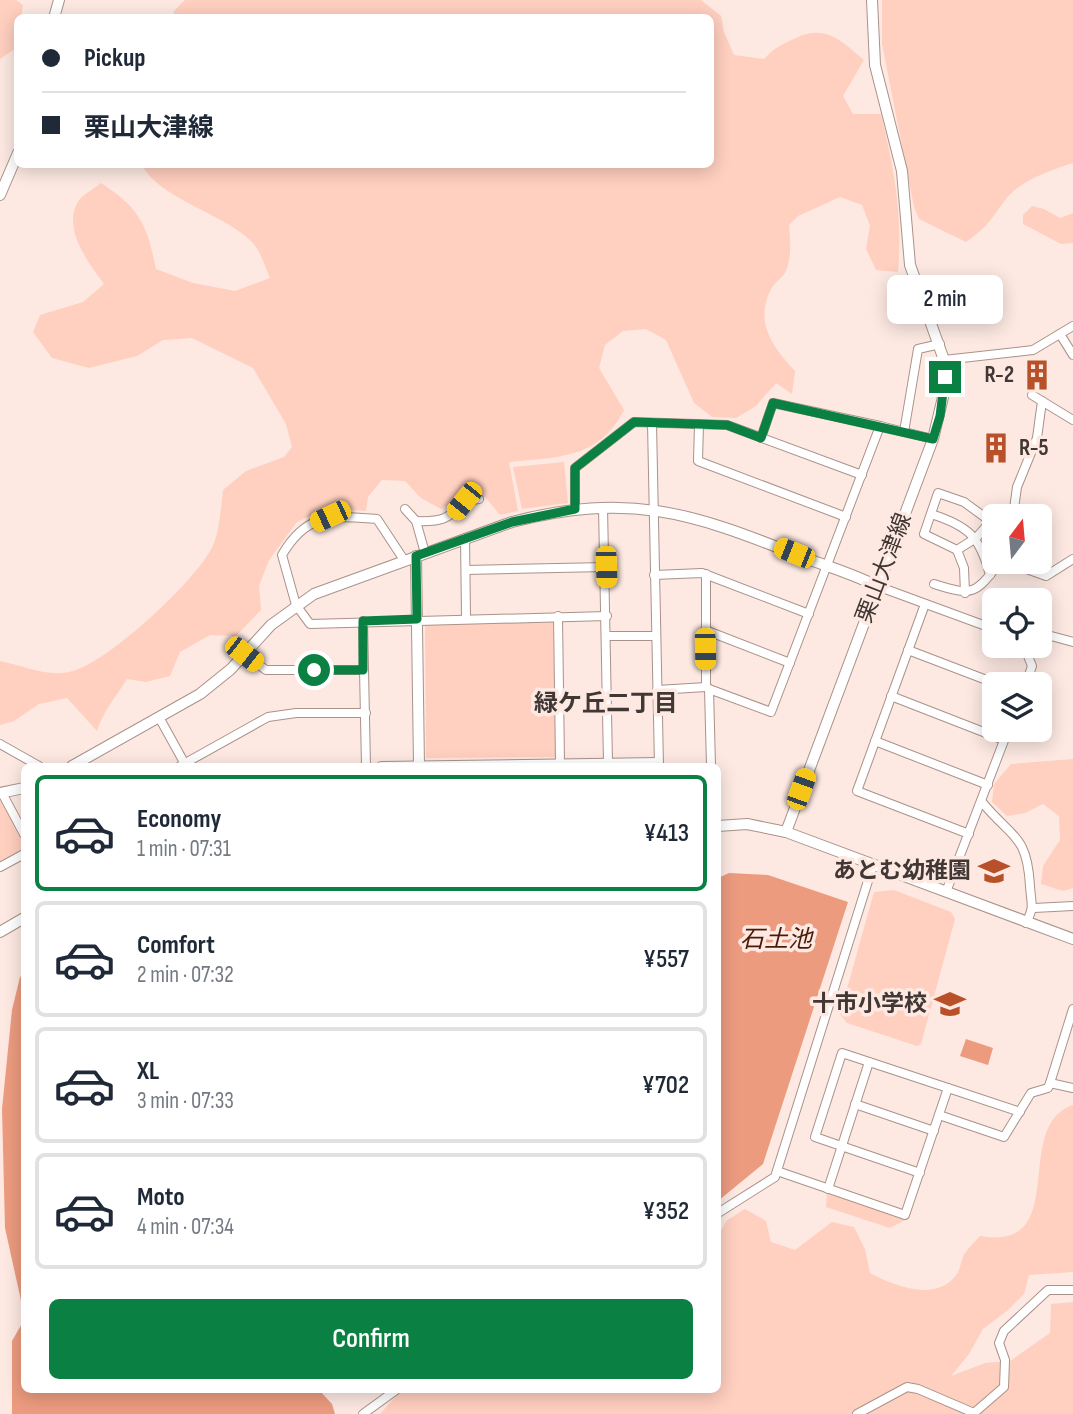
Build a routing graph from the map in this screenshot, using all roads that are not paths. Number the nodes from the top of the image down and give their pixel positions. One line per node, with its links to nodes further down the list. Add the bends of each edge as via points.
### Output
1 (872, 0): 6 (main road, 栗山大津線, via 875,65 902,170 909,265)
2 (14, 162): 3 (main road)
3 (0, 195)
4 (1073, 326): 5 (street)
5 (1060, 334): 7 (street); 8 (street, via 1033,350)
6 (940, 344): 8 (main road, 栗山大津線); 15 (street, via 918,349)
7 (1073, 355)
8 (944, 360): 17 (main road, 栗山大津線, via 944,393)
9 (1032, 395): 10 (street)
10 (1042, 401): 11 (street); 20 (street, via 1037,438)
11 (1073, 419)
12 (652, 423): 13 (street); 23 (street, via 634,422 575,468); 24 (street)
13 (699, 424): 16 (street, via 727,425); 27 (street, via 698,461)
14 (880, 426): 15 (street); 16 (street, via 773,403); 18 (street)
15 (904, 432): 17 (street)
16 (761, 438): 18 (street)
17 (933, 439): 44 (main road, 栗山大津線)
18 (862, 475): 27 (street)
19 (479, 499): 28 (street, via 464,501 450,518)
20 (1015, 504)
21 (603, 507): 23 (main road); 24 (main road); 37 (street)
22 (405, 509): 28 (street)
23 (575, 509): 30 (main road)
24 (653, 510): 36 (main road, via 716,522); 41 (street)
25 (931, 514): 26 (street, via 938,493 964,502); 31 (street); 32 (street, via 924,534)
26 (982, 515)
27 (846, 517): 36 (street)
28 (416, 521): 33 (street)
29 (982, 532): 31 (street)
30 (465, 538): 33 (main road); 38 (street)
31 (976, 538): 32 (street); 42 (street)
32 (957, 550): 45 (street, via 964,568)
33 (420, 554): 35 (main road); 52 (main road)
34 (1073, 559): 39 (street)
35 (404, 560): 47 (main road, via 314,594); 47 (street, via 377,519 330,516 300,530 282,555)
36 (827, 566): 44 (main road); 48 (street)
37 (606, 567): 38 (street); 51 (street)
38 (466, 570): 49 (street)
39 (1052, 572)
40 (706, 574): 41 (street); 48 (street); 55 (street)
41 (654, 575): 57 (street)
42 (990, 575): 45 (street, via 978,590)
43 (934, 584): 45 (street)
44 (877, 586): 46 (street); 90 (main road, 栗山大津線)
45 (965, 593)
46 (925, 604): 54 (street); 60 (street)
47 (296, 606): 53 (street, via 310,624); 61 (main road)
48 (809, 614): 62 (street)
49 (466, 617): 50 (street); 52 (street)
50 (558, 617): 51 (street); 80 (street)
51 (607, 617): 56 (street)
52 (417, 619): 53 (street); 79 (main road)
53 (363, 621): 63 (street)
54 (982, 625)
55 (705, 630): 62 (street); 65 (street)
56 (607, 636): 57 (street); 81 (street)
57 (655, 636): 66 (street)
58 (1052, 637): 59 (street)
59 (1073, 642)
60 (908, 650): 64 (street); 67 (street)
61 (244, 654): 63 (street, via 266,670); 69 (main road, via 215,683)
62 (790, 663): 65 (street, via 771,712)
63 (363, 670): 68 (street)
64 (982, 678)
65 (708, 688): 66 (street); 83 (street)
66 (657, 690): 82 (street)
67 (891, 696): 70 (street); 71 (street)
68 (366, 713): 77 (street, via 268,717); 78 (street)
69 (160, 719): 75 (main road); 76 (street)
70 (982, 731)
71 (875, 741): 84 (street); 91 (street, via 857,791)
72 (1003, 742): 84 (street)
73 (0, 744): 74 (street)
74 (34, 763)
75 (78, 763)
76 (182, 763)
77 (189, 763)
78 (366, 763)
79 (419, 763)
80 (560, 763): 81 (street)
81 (608, 763)
82 (658, 763)
83 (711, 763)
84 (988, 785): 87 (street)
85 (21, 789): 86 (main road)
86 (1, 793): 89 (street)
87 (982, 802): 91 (street); 97 (street, via 1023,844)
88 (721, 826): 90 (main road, via 747,824)
89 (21, 829)
90 (786, 832): 93 (main road)
91 (969, 834): 95 (street)
92 (21, 856): 94 (street)
93 (873, 865): 95 (main road); 114 (street)
94 (0, 867)
95 (946, 892): 99 (main road)
96 (1073, 906): 97 (street)
97 (1034, 908): 99 (street)
98 (21, 920): 100 (main road)
99 (1026, 923): 101 (main road)
100 (0, 932)
101 (1073, 939)
102 (1073, 1009): 103 (street)
103 (1063, 1039): 104 (street); 106 (street)
104 (1073, 1042)
105 (869, 1062): 107 (street); 109 (street); 113 (street, via 842,1054 830,1089 815,1137)
106 (1050, 1083): 108 (street); 110 (street, via 1031,1093)
107 (948, 1088): 110 (street); 111 (street)
108 (1073, 1088)
109 (855, 1104): 112 (street); 113 (street)
110 (1020, 1112): 111 (street, via 1004,1137)
111 (939, 1115): 112 (street)
112 (934, 1131): 115 (street)
113 (842, 1146): 115 (street); 116 (street)
114 (776, 1171): 116 (street); 117 (street, via 775,1177)
115 (920, 1173): 116 (street, via 905,1215)
116 (828, 1189)
117 (721, 1211)
118 (1073, 1290): 121 (street, via 1048,1290 1004,1331 999,1343 1005,1360 1004,1387 974,1413 907,1388)
119 (392, 1393): 120 (street)
120 (363, 1414)
121 (857, 1414)

